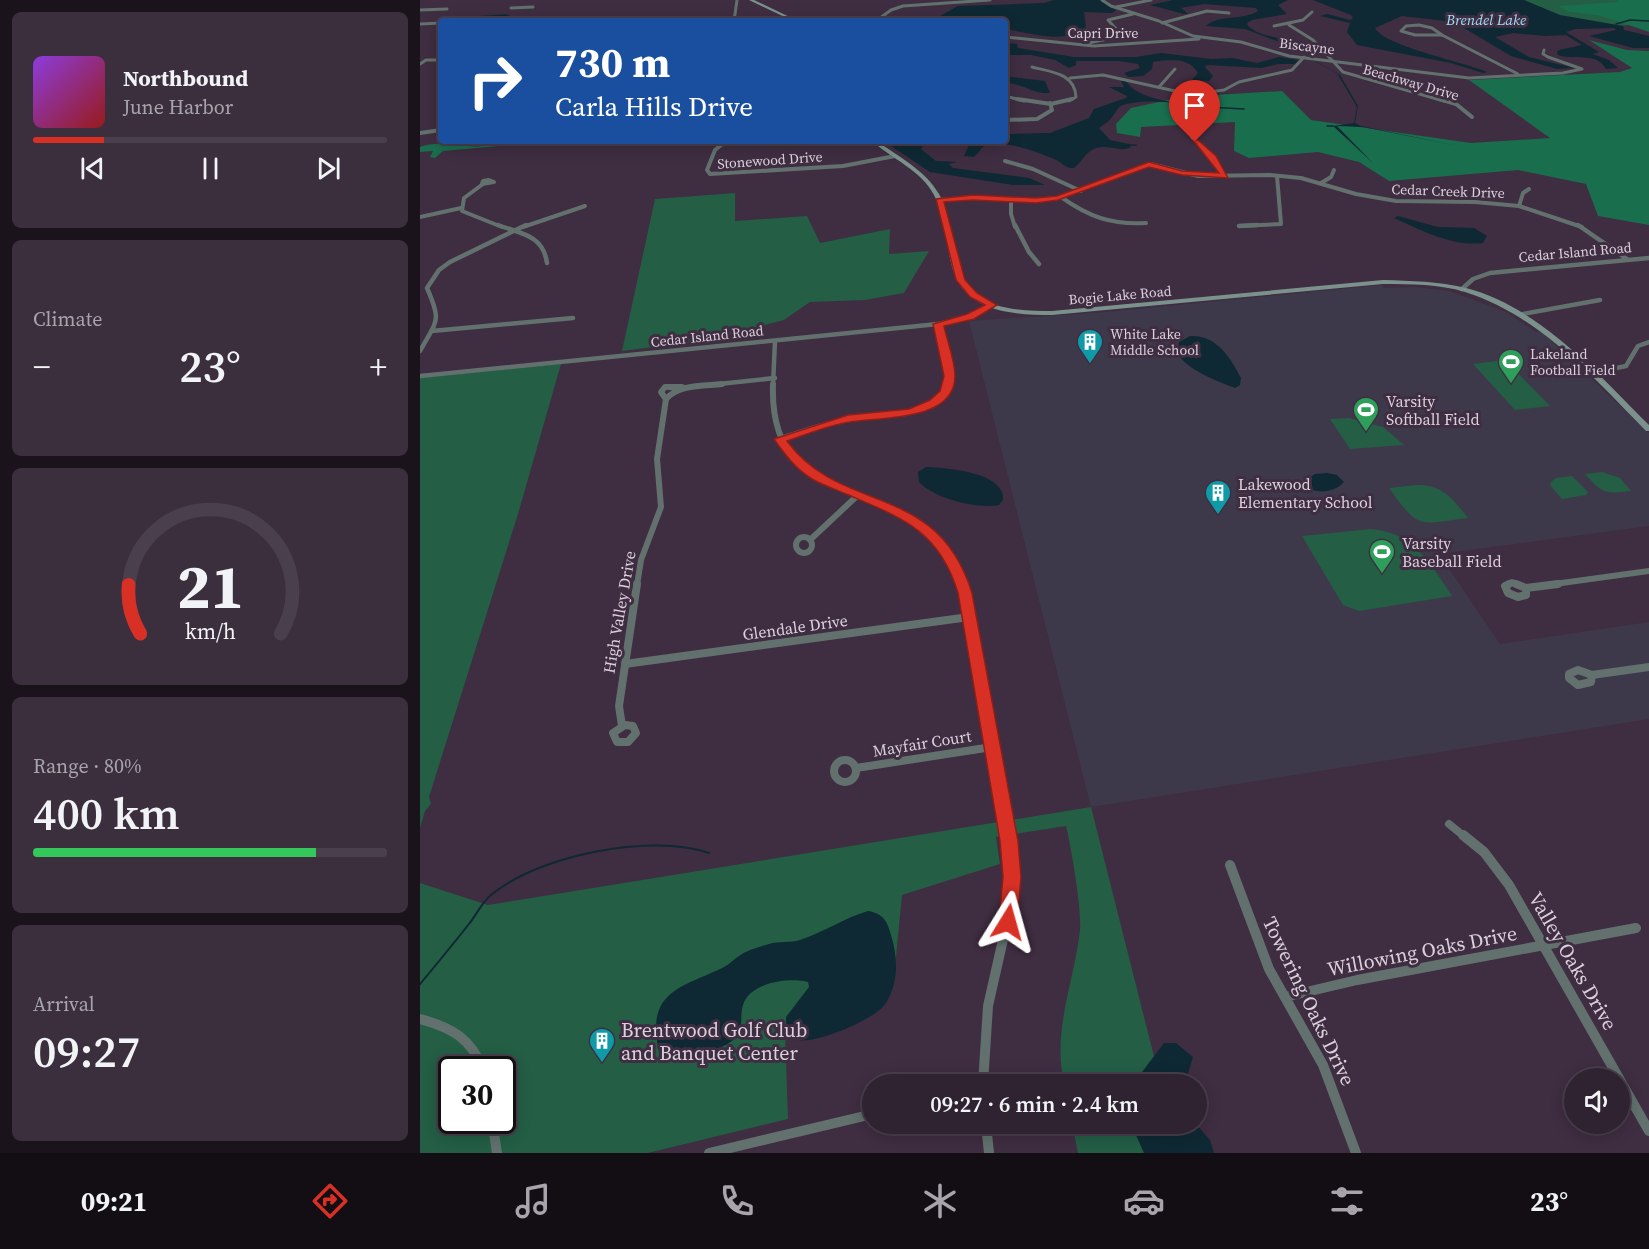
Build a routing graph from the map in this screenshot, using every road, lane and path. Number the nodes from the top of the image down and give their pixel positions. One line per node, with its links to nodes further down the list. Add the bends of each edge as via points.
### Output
1 (737, 0): 14 (street)
2 (752, 0): 15 (main road)
3 (990, 0): 16 (street, via 903,6)
4 (1102, 0): 6 (street, Biscayne)
5 (1151, 0): 6 (street)
6 (1114, 7): 12 (street, Biscayne)
7 (511, 8): 8 (street)
8 (529, 9)
9 (420, 10): 13 (street, via 447,9)
10 (1312, 12): 20 (street)
11 (1229, 13): 18 (street, via 1207,11)
12 (1135, 14): 18 (street, Biscayne); 25 (street, via 1108,20 1119,32 1118,37)
13 (442, 18)
14 (734, 18)
15 (790, 18)
16 (880, 18)
17 (438, 23): 19 (street)
18 (1162, 23): 24 (street, Biscayne)
19 (420, 24)
20 (1289, 25): 21 (street); 29 (street, Beachway Drive, via 1313,40)
21 (1274, 26)
22 (1442, 35): 22 (street, via 1419,25 1401,29 1415,35); 33 (street)
23 (1008, 37): 25 (street, Capri Drive)
24 (1202, 38): 25 (street, Capri Drive, via 1102,46); 27 (street, Biscayne, via 1241,42)
25 (1079, 43)
26 (1544, 50): 33 (street, Biscayne, via 1548,57 1582,69)
27 (1306, 58): 29 (street, Biscayne); 35 (street, via 1292,70 1218,91)
28 (438, 60): 30 (street)
29 (1333, 60): 33 (street, Biscayne, via 1462,78); 38 (street, Beachway Drive, via 1334,66 1347,74 1449,102)
30 (420, 64)
31 (1032, 67): 34 (street)
32 (1175, 69): 35 (street)
33 (1518, 74)
34 (1070, 78): 35 (street, via 1102,75); 37 (street, via 1077,97)
35 (1159, 87)
36 (1008, 97): 37 (street)
37 (1050, 104): 39 (street, via 1052,110 1043,117)
38 (1472, 117)
39 (1008, 120)
40 (438, 130): 41 (street)
41 (420, 133)
42 (1192, 137): 48 (street)
43 (723, 144): 45 (street, Stonewood Drive, via 711,155 707,170 710,174 843,166)
44 (878, 144): 45 (main road, Bogie Lake Road)
45 (893, 155): 56 (main road, Bogie Lake Road, via 922,177)
46 (1005, 161): 53 (street)
47 (1334, 170): 50 (street)
48 (1225, 176): 49 (street, Cedar Creek Drive); 53 (street, Cedar Creek Drive, via 1198,176 1146,165)
49 (1276, 176): 50 (street, Cedar Creek Drive); 62 (street, via 1281,224)
50 (1321, 183): 58 (street, Cedar Creek Drive, via 1396,201)
51 (483, 184): 59 (street, via 464,198)
52 (1529, 189): 58 (street, via 1523,193)
53 (1081, 191): 54 (street, Cedar Creek Drive)
54 (1061, 197): 55 (street, Cedar Creek Drive); 61 (street, via 1095,220)
55 (1011, 199): 56 (street, Cedar Creek Drive); 67 (street, via 1010,213 1032,258)
56 (939, 200): 70 (main road, Bogie Lake Road, via 960,280 974,295)
57 (585, 206): 63 (street, via 547,216)
58 (1519, 206): 65 (street, Cedar Creek Drive, via 1581,226)
59 (461, 208): 60 (street); 63 (street, via 470,216)
60 (420, 217)
61 (1146, 223)
62 (1239, 226)
63 (513, 231): 66 (street, via 539,241); 74 (street, via 450,262 430,280 428,295 437,311)
64 (1649, 258): 65 (street, Cedar Island Road)
65 (1627, 259): 68 (street, Cedar Island Road, via 1503,271 1479,276)
66 (547, 263)
67 (1039, 264)
68 (1462, 289): 70 (main road, Bogie Lake Road, via 1421,282 1388,282 1052,313); 71 (main road, Bogie Lake Road, via 1492,298)
69 (1600, 300): 71 (street)
70 (992, 305): 73 (street, Cedar Island Road, via 971,316)
71 (1523, 314): 78 (main road, Bogie Lake Road)
72 (573, 318): 74 (street)
73 (938, 324): 75 (street, Cedar Island Road); 82 (street, via 950,380 938,400 909,413 848,419)
74 (432, 331): 77 (street)
75 (775, 341): 79 (street, Cedar Island Road); 80 (street)
76 (1649, 342): 78 (street, via 1638,346 1626,366)
77 (420, 351)
78 (1592, 373): 81 (main road, Bogie Lake Road)
79 (420, 376)
80 (775, 378): 82 (street, via 775,419); 88 (street, High Valley Drive, via 684,388 666,399 657,459 661,507 641,560)
81 (1648, 428)
82 (780, 439): 83 (street, via 807,471)
83 (858, 495): 84 (street); 87 (street, via 909,518 942,544 959,572)
84 (810, 540)
85 (1649, 571): 86 (street)
86 (1526, 588)
87 (969, 617): 88 (street, Glendale Drive); 92 (street)
88 (625, 664): 91 (street, High Valley Drive, via 618,711)
89 (1649, 667): 90 (street)
90 (1592, 675)
91 (622, 726)
92 (992, 747): 93 (street, Mayfair Court); 101 (street, via 1009,841 1012,885 1008,922 988,1006)
93 (856, 768)
94 (1449, 824): 97 (street, Valley Oaks Drive, via 1492,862)
95 (1230, 865): 98 (street, Towering Oaks Drive, via 1269,969)
96 (1636, 928): 97 (street, Willowing Oaks Drive)
97 (1543, 945): 98 (street, Willowing Oaks Drive); 103 (street, Valley Oaks Drive)
98 (1284, 997): 109 (street, Towering Oaks Drive, via 1323,1065)
99 (420, 1019): 100 (street, via 451,1026 470,1041)
100 (477, 1056)
101 (984, 1074)
102 (862, 1117): 107 (street)
103 (1649, 1131)
104 (494, 1134): 106 (street)
105 (987, 1134): 108 (street)
106 (497, 1153)
107 (709, 1153)
108 (990, 1153)
109 (1356, 1153)

